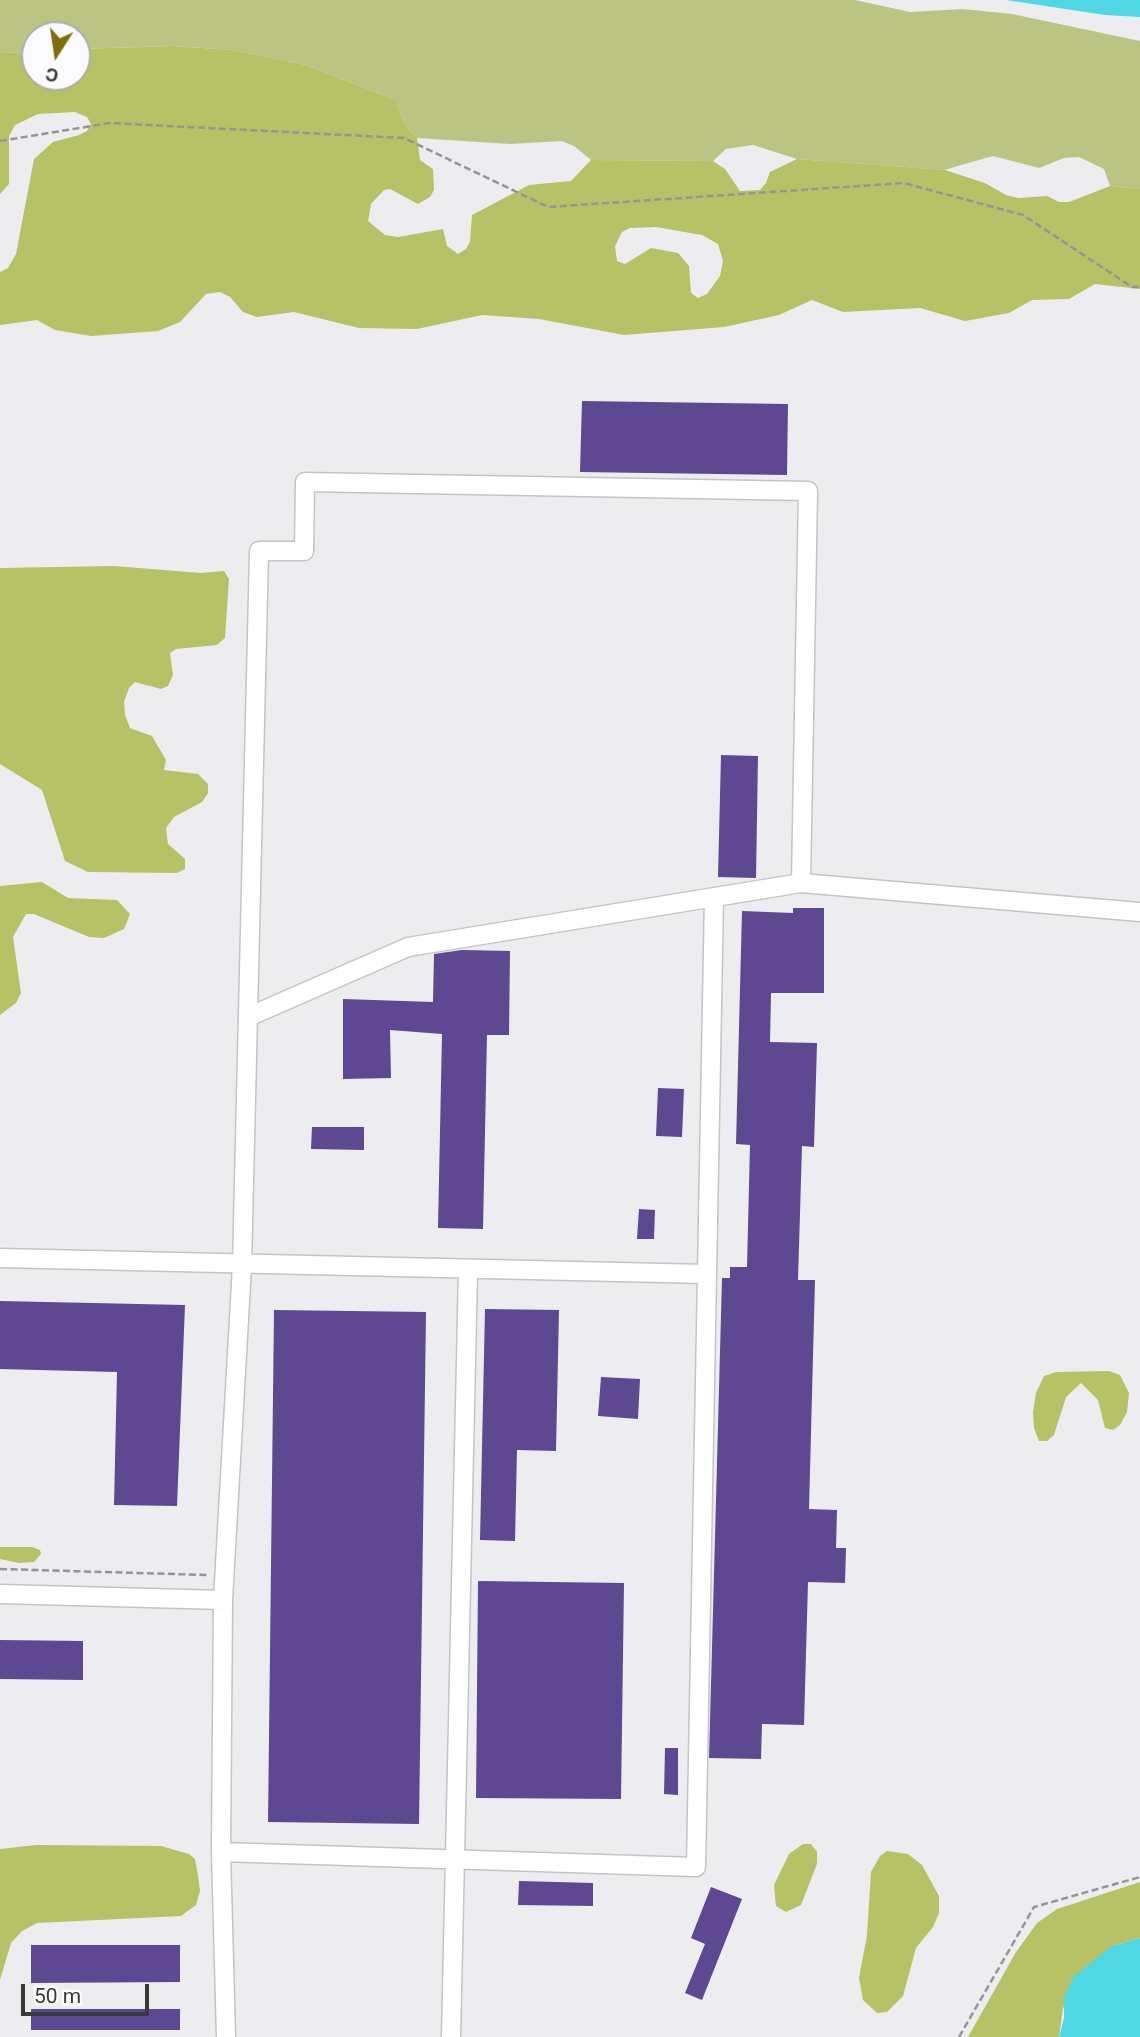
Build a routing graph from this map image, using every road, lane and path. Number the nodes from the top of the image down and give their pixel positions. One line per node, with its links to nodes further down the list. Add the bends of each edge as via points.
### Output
1 (0, 141): 2 (path, via 110,123 404,138 548,207 904,183 1023,215 1132,287)
2 (1140, 287)
3 (801, 883): 4 (lane); 5 (lane); 6 (lane, via 808,491 305,482 304,551 259,551)
4 (714, 897): 6 (lane, via 408,947); 10 (lane)
5 (1140, 912)
6 (248, 1017): 8 (lane)
7 (0, 1258): 8 (lane)
8 (242, 1266): 9 (lane); 12 (lane)
9 (468, 1270): 10 (lane); 16 (lane)
10 (707, 1274): 16 (lane, via 696,1867)
11 (0, 1569): 12 (path)
12 (225, 1576): 14 (lane)
13 (0, 1594): 14 (lane)
14 (223, 1600): 15 (lane)
15 (221, 1852): 16 (lane); 18 (lane)
16 (455, 1860): 19 (lane)
17 (1140, 1877): 20 (path, via 1034,1907)
18 (226, 2037)
19 (451, 2037)
20 (959, 2037)

